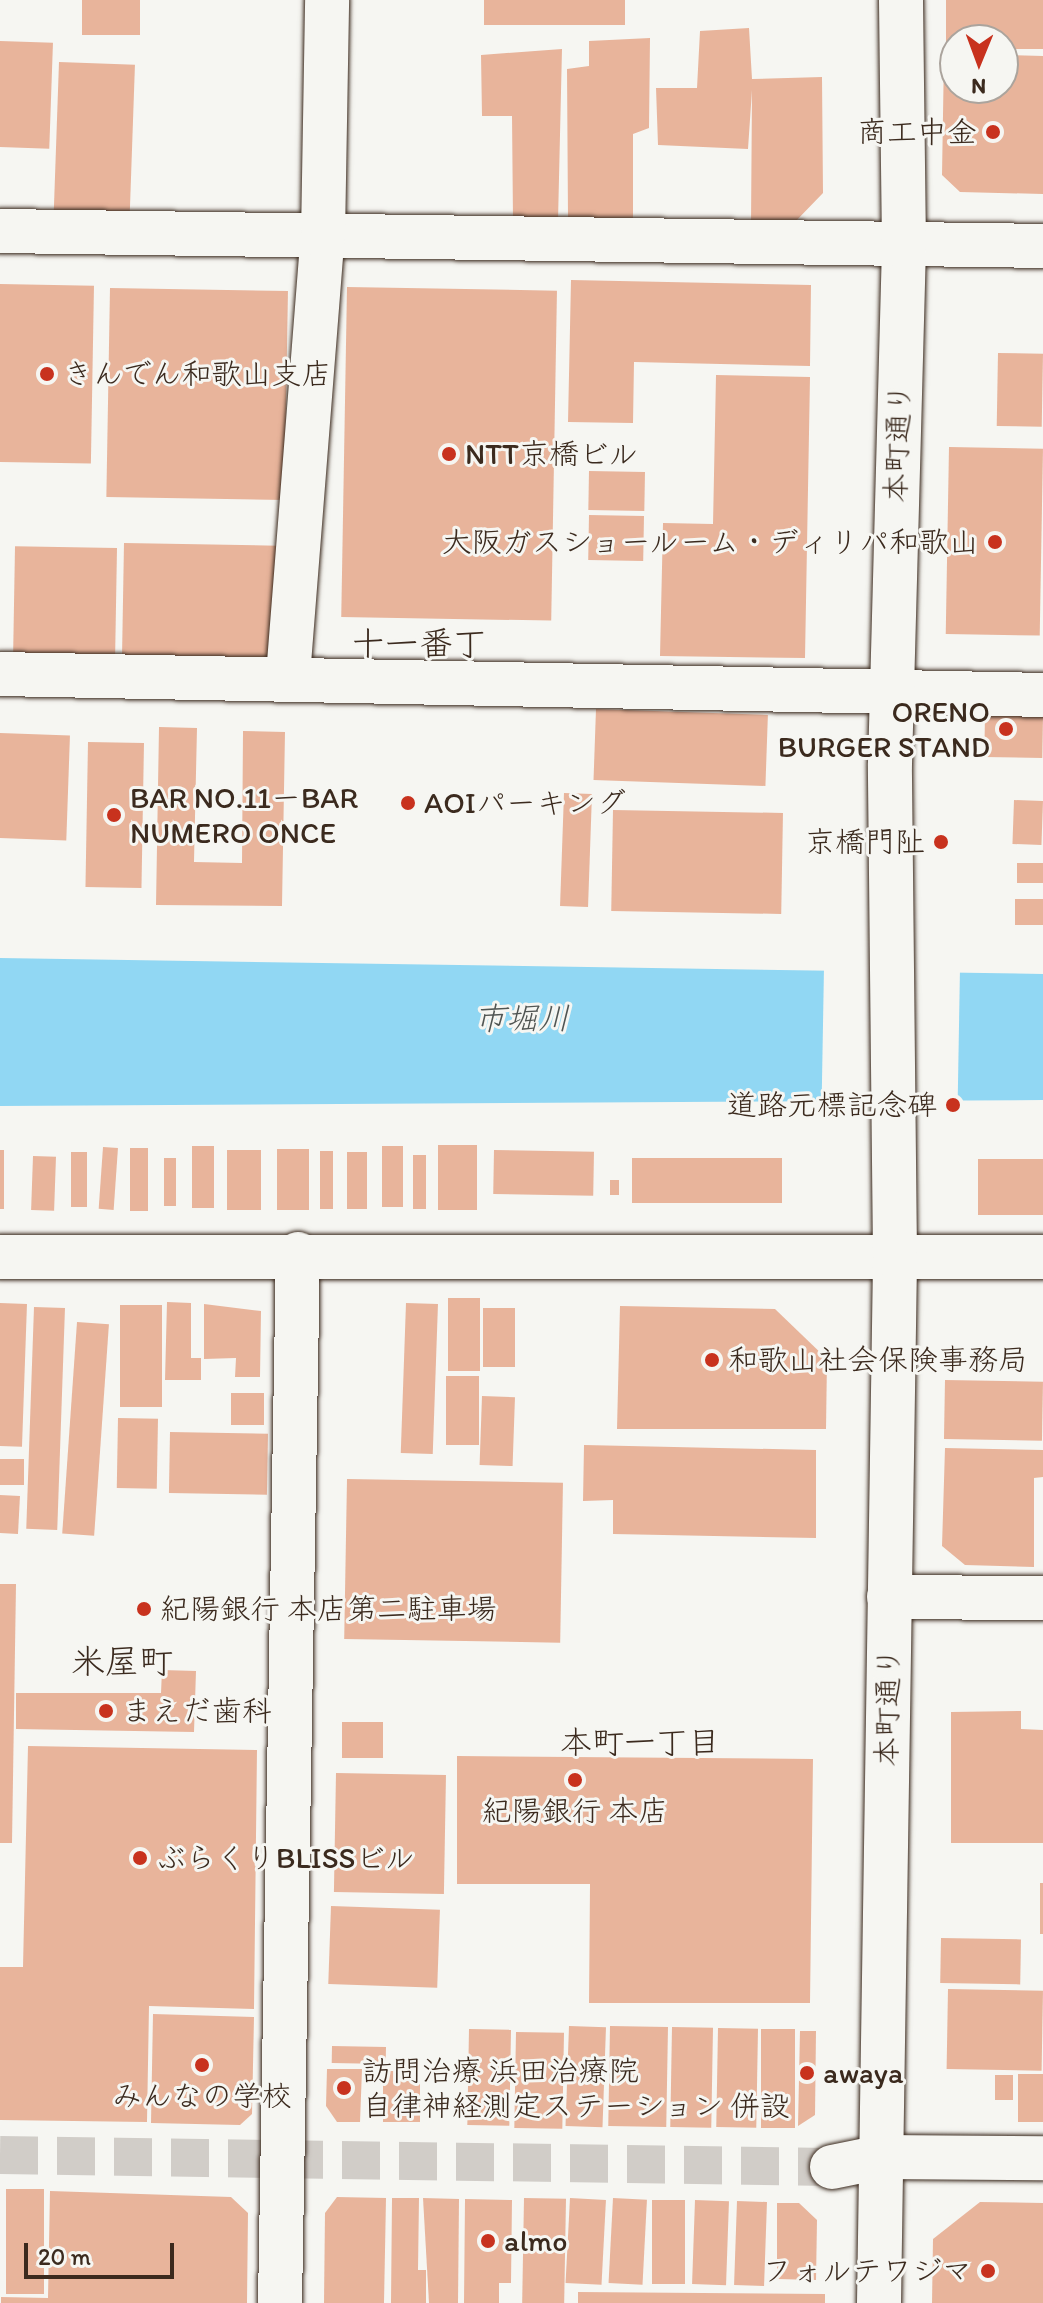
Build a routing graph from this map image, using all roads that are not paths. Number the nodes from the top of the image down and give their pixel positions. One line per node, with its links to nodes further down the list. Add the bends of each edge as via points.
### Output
1 (327, 0): 4 (street)
2 (901, 0): 6 (street, 本町通り)
3 (0, 231): 4 (street)
4 (323, 236): 6 (street); 8 (street)
5 (1043, 246): 6 (street)
6 (904, 247): 9 (street, 本町通り)
7 (0, 674): 8 (street)
8 (288, 676): 9 (street)
9 (891, 694): 10 (street); 12 (street, 本町通り)
10 (1043, 695)
11 (298, 1254): 12 (street); 13 (street); 20 (street)
12 (895, 1256): 14 (street); 15 (street, 本町通り)
13 (0, 1257)
14 (1043, 1257)
15 (889, 1597): 16 (street); 17 (street, 本町通り)
16 (1043, 1598)
17 (881, 2157): 18 (street); 19 (street); 21 (street, 本町通り)
18 (1043, 2158)
19 (832, 2167)
20 (280, 2303)
21 (879, 2303)

